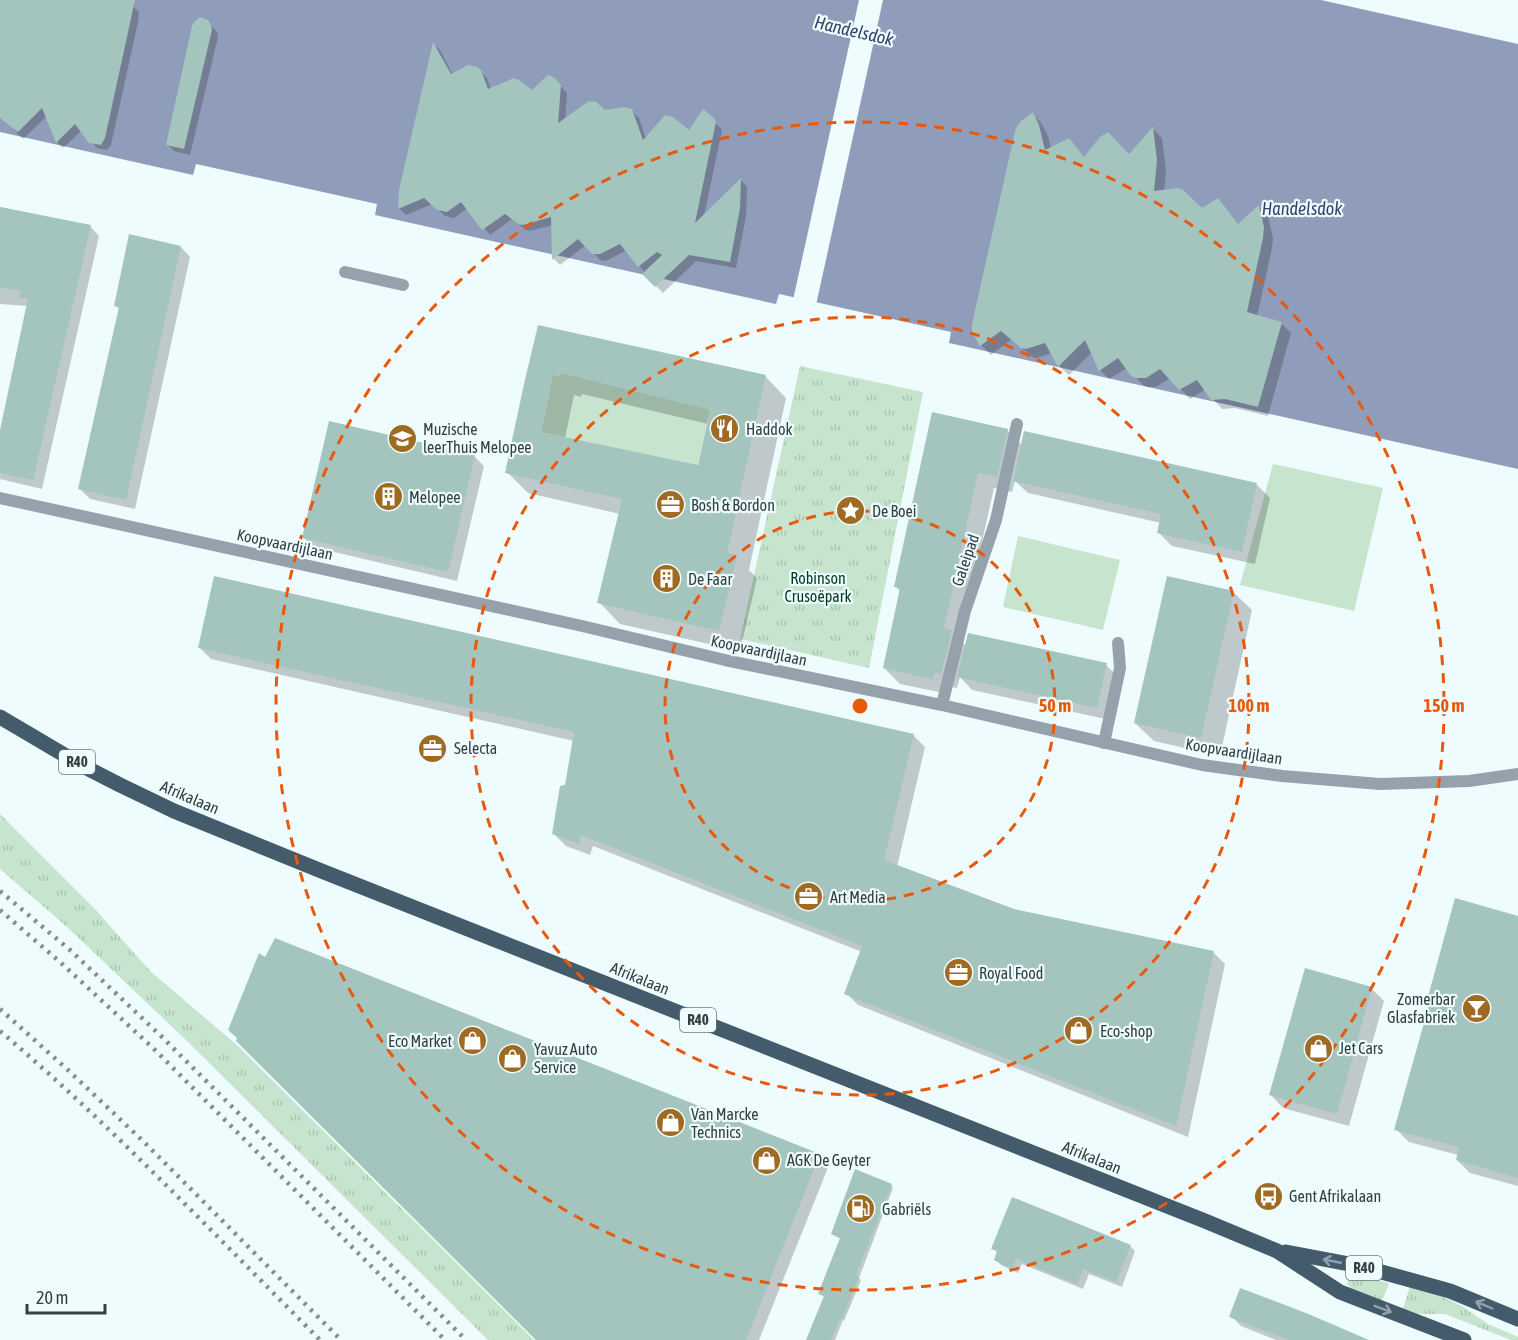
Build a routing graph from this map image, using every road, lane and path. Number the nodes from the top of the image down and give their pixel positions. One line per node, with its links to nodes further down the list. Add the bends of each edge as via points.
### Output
1 (345, 272): 2 (street)
2 (403, 285)
3 (1017, 424): 6 (street, Galeipad, via 996,520 964,611)
4 (0, 498): 6 (street, Koopvaardijlaan)
5 (1118, 643): 8 (street, via 1120,668)
6 (942, 705): 8 (street, Koopvaardijlaan)
7 (0, 717): 10 (main road, Afrikalaan / R40, via 83,766 174,811)
8 (1104, 743): 9 (street, Koopvaardijlaan, via 1202,765 1380,784 1469,781)
9 (1518, 774)
10 (1277, 1251): 11 (main road, Afrikalaan / R40, one-way to 10, via 1450,1291 1360,1266); 12 (main road, Afrikalaan / R40, one-way to 12, via 1340,1292)
11 (1518, 1319)
12 (1464, 1340)

